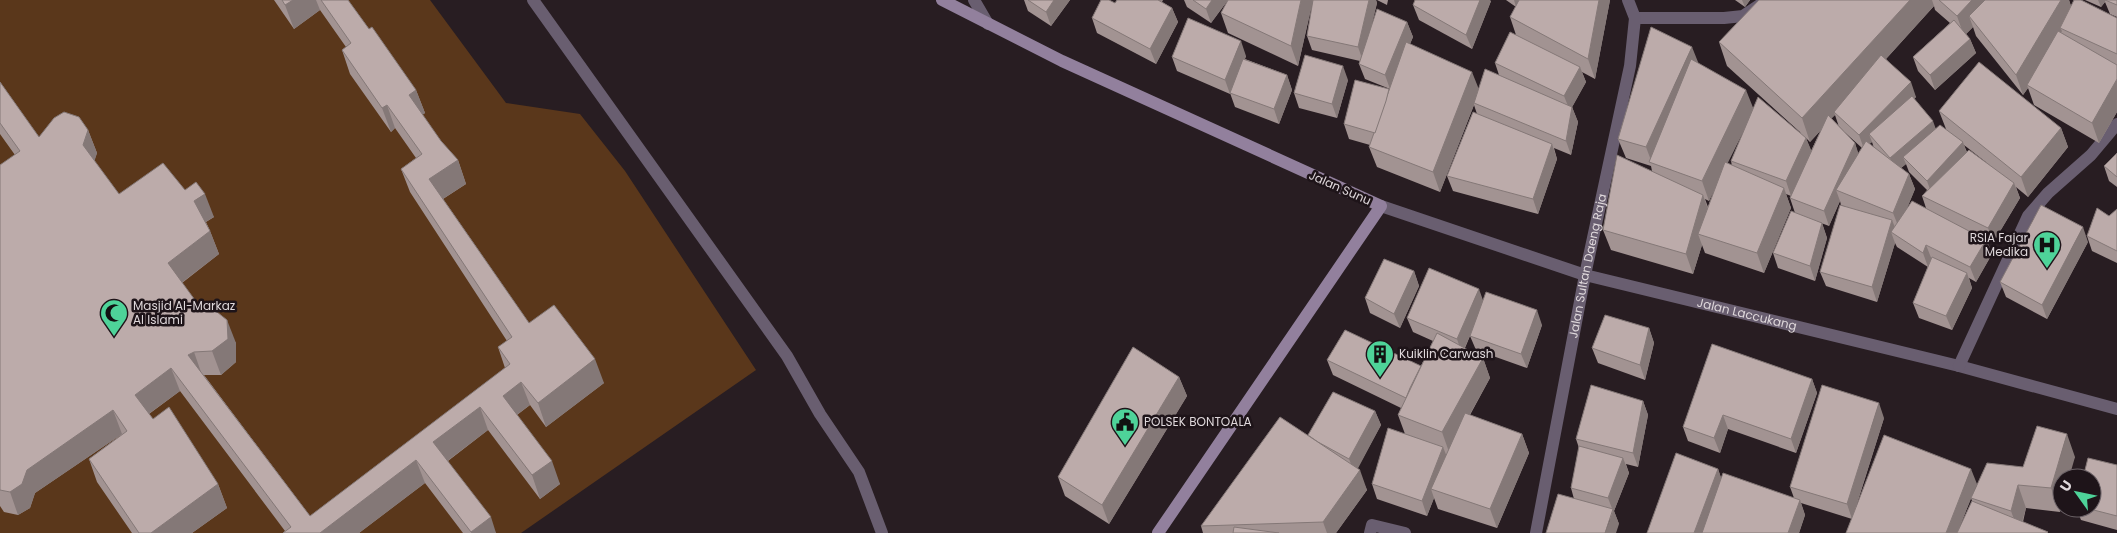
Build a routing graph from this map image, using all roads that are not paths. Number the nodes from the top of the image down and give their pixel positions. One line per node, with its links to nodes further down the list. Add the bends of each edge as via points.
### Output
1 (533, 0): 13 (street, via 787,356 820,414 859,472)
2 (942, 0): 7 (main road, Jalan Sunu)
3 (974, 0): 7 (street)
4 (1628, 0): 6 (street, Jalan Sultan Daeng Raja)
5 (1767, 0): 6 (street, via 1743,16)
6 (1635, 18): 10 (street, Jalan Sultan Daeng Raja, via 1630,66)
7 (988, 24): 9 (main road, Jalan Sunu)
8 (2117, 124): 11 (street, via 2091,155 2048,192 2028,216)
9 (1381, 206): 10 (street, Jalan Laccukang); 14 (main road, Jalan Sunu)
10 (1585, 275): 11 (street, Jalan Laccukang); 17 (street, Jalan Sultan Daeng Raja)
11 (1960, 366): 12 (street, Jalan Laccukang)
12 (2117, 409)
13 (882, 533)
14 (1158, 533)
15 (1370, 533): 16 (street, via 1372,526)
16 (1405, 533)
17 (1536, 533)

